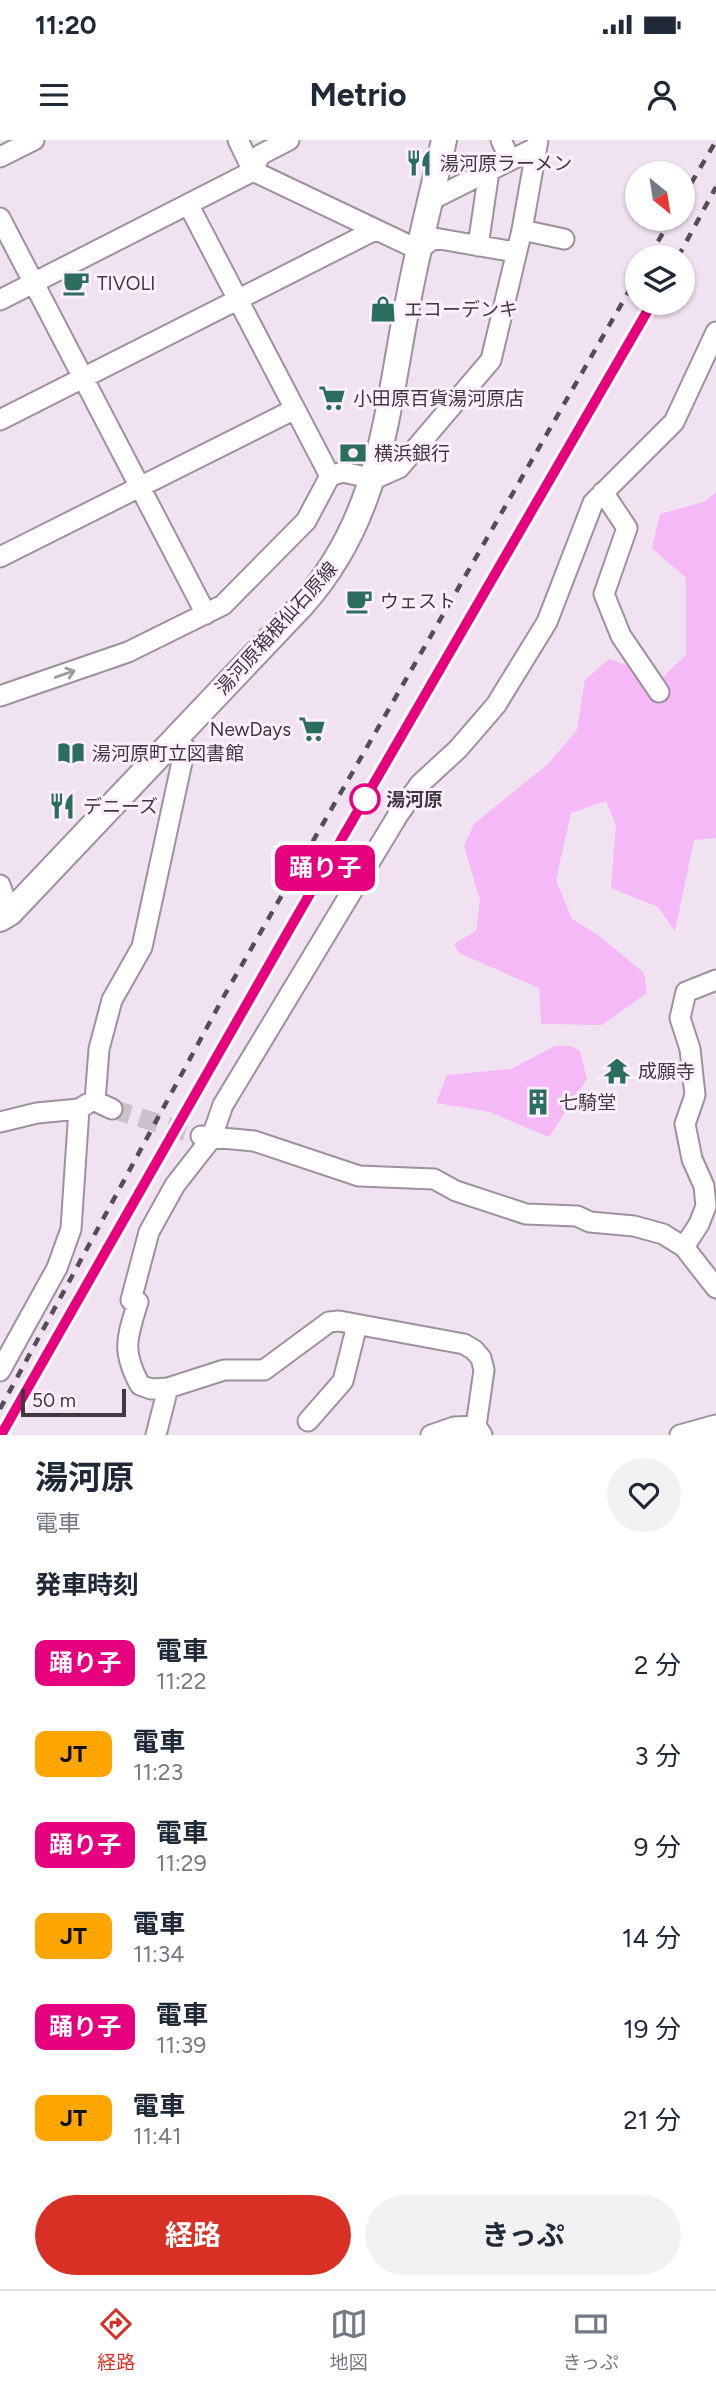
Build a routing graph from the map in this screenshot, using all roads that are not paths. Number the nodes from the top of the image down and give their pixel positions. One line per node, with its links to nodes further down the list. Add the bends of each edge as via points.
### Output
1 (34, 140): 7 (street)
2 (238, 140): 9 (street)
3 (289, 140): 9 (street, via 260,155)
4 (444, 140): 11 (main road, 湯河原箱根仙石原線)
5 (501, 140): 8 (street)
6 (537, 144): 8 (street); 15 (street)
7 (0, 157)
8 (510, 160): 10 (street)
9 (253, 171): 12 (street); 14 (street)
10 (489, 171): 11 (street); 17 (street)
11 (431, 200): 18 (main road, 湯河原箱根仙石原線)
12 (188, 204): 20 (street); 22 (street)
13 (0, 218): 20 (street)
14 (375, 230): 18 (street); 22 (street)
15 (522, 230): 16 (street); 19 (street)
16 (564, 239)
17 (478, 246): 18 (street, via 434,238); 19 (street)
18 (419, 250): 28 (main road, 湯河原箱根仙石原線)
19 (514, 252): 28 (street, via 491,360 400,468)
20 (34, 283): 21 (street); 24 (street)
21 (0, 300)
22 (238, 300): 24 (street); 25 (street)
23 (716, 332): 30 (street, via 674,422)
24 (84, 378): 26 (street); 29 (street)
25 (295, 409): 27 (street); 29 (street)
26 (0, 420)
27 (330, 476): 28 (street, via 343,472); 32 (street, via 306,521 223,605)
28 (373, 479): 37 (main road, 湯河原箱根仙石原線, via 354,531 321,583)
29 (139, 486): 31 (street); 32 (street)
30 (603, 492): 33 (street, via 627,528 604,594 621,636); 41 (street, via 593,503 547,622 525,661 496,705 420,784 398,815)
31 (0, 557)
32 (206, 614): 34 (street, one-way to 32, via 128,653)
33 (659, 692)
34 (0, 696)
35 (185, 748): 39 (street, via 142,947 112,1000 99,1049)
36 (0, 885): 37 (street)
37 (5, 916)
38 (716, 980): 42 (street, via 686,992 680,1018 695,1080 685,1124 706,1206)
39 (95, 1106): 40 (street); 47 (street, via 71,1229 57,1268)
40 (0, 1122)
41 (206, 1138): 42 (street, via 254,1141 359,1176 434,1179 526,1214 577,1216 590,1222 634,1226 663,1234); 45 (street, via 149,1232 131,1300)
42 (684, 1247): 44 (street)
43 (145, 1282): 45 (street)
44 (716, 1288)
45 (138, 1302): 48 (street, via 126,1340 127,1356 140,1385 151,1390)
46 (357, 1325): 48 (street, via 328,1322 264,1370 224,1370); 49 (street, via 344,1381); 51 (street, via 464,1344 474,1350 484,1370)
47 (0, 1371)
48 (168, 1388): 52 (street)
49 (308, 1421)
50 (716, 1425): 54 (street)
51 (479, 1431): 53 (street, via 454,1427)
52 (156, 1435)
53 (431, 1435)
54 (680, 1435)

